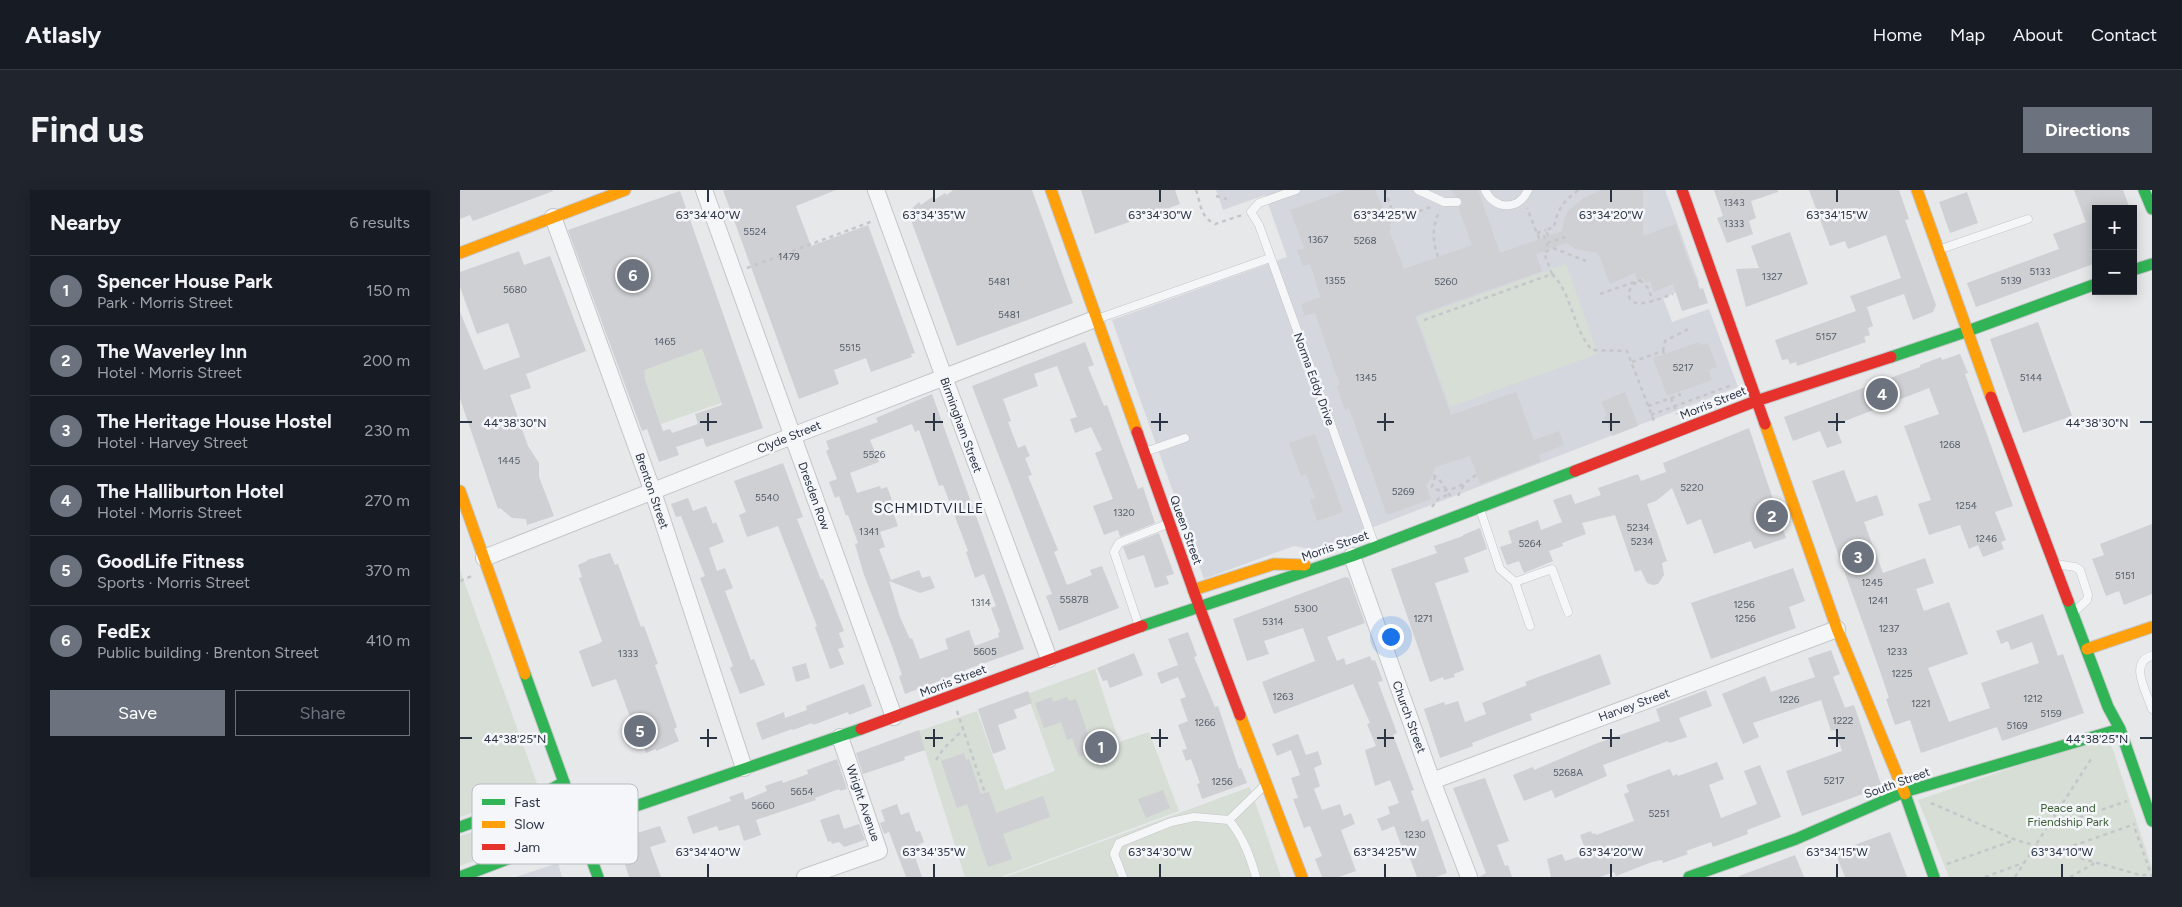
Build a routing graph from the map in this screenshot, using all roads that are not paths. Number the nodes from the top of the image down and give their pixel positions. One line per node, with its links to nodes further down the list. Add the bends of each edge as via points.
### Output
1 (625, 190): 14 (street)
2 (704, 190): 26 (street, Dresden Row)
3 (876, 190): 24 (street, Birmingham Street)
4 (1051, 190): 22 (street, Queen Street)
5 (1296, 190): 18 (lane, Norma Eddy Drive, via 1259,203 1247,213 1259,225)
6 (1418, 190): 12 (lane, via 1444,202)
7 (1528, 190): 11 (lane, via 1521,201 1501,205 1489,198)
8 (1682, 190): 25 (street)
9 (1917, 190): 16 (street)
10 (2144, 190): 13 (street)
11 (1485, 191)
12 (1457, 202)
13 (2152, 209)
14 (553, 218): 17 (street); 30 (street, Brenton Street)
15 (2028, 219): 16 (lane)
16 (1939, 250): 23 (street)
17 (460, 253)
18 (1270, 258): 22 (lane); 33 (lane, Norma Eddy Drive)
19 (2152, 264): 20 (street)
20 (2137, 269)
21 (2092, 285): 23 (street, Morris Street)
22 (1096, 320): 24 (street, Clyde Street); 28 (street, Queen Street)
23 (1968, 331): 25 (street, Morris Street); 36 (street)
24 (944, 377): 26 (street, Clyde Street); 50 (street, Birmingham Street)
25 (1756, 401): 31 (street, Morris Street); 46 (street)
26 (792, 436): 30 (street, Clyde Street); 54 (street, Dresden Row)
27 (1185, 438): 28 (lane)
28 (1144, 453): 32 (street, Queen Street)
29 (460, 491): 35 (street)
30 (653, 492): 35 (street, Clyde Street); 57 (street, Brenton Street)
31 (1479, 507): 33 (street, Morris Street); 38 (lane, via 1500,569)
32 (1169, 523): 39 (street, Queen Street); 44 (lane, via 1119,543 1114,552)
33 (1375, 547): 34 (street, Morris Street)
34 (1352, 556): 37 (street, Morris Street); 58 (street, Church Street)
35 (484, 558): 59 (street)
36 (2054, 564): 42 (street); 42 (lane, via 2080,570 2088,595)
37 (1321, 565): 39 (street, via 1274,564); 40 (street, Morris Street)
38 (1515, 582): 41 (lane, via 1552,569); 43 (lane)
39 (1193, 590): 40 (street, Queen Street)
40 (1199, 606): 44 (street, Morris Street); 61 (street, Queen Street)
41 (1568, 612)
42 (2073, 613): 48 (street)
43 (1530, 626)
44 (1139, 627): 50 (street, Morris Street)
45 (2152, 627): 47 (street)
46 (1837, 629): 58 (street, Harvey Street); 63 (street)
47 (2098, 645): 48 (street); 51 (street)
48 (2087, 649): 55 (street, via 2108,707)
49 (2152, 656): 53 (lane, via 2140,663 2139,672)
50 (1049, 659): 54 (street, Morris Street)
51 (2103, 659)
52 (2119, 703): 55 (street)
53 (2152, 709)
54 (894, 717): 56 (street, Morris Street)
55 (2120, 729): 62 (street); 63 (street, South Street)
56 (840, 737): 57 (street, Morris Street); 74 (street, Wright Avenue, via 879,851)
57 (744, 768): 64 (street, Morris Street)
58 (1432, 781): 78 (street, Church Street)
59 (564, 782): 60 (street)
60 (561, 784)
61 (1266, 784): 65 (lane); 77 (street, Queen Street)
62 (2147, 790): 66 (street)
63 (1904, 792): 71 (street); 79 (street, South Street, via 1796,839)
64 (638, 805)
65 (1229, 820): 75 (lane, via 1194,817 1171,822 1119,843 1114,854); 76 (lane, via 1250,856)
66 (2152, 820)
67 (472, 823): 68 (street)
68 (460, 827)
69 (493, 864): 72 (street, Morris Street)
70 (594, 864): 73 (street)
71 (1933, 873)
72 (460, 876)
73 (598, 877)
74 (805, 877)
75 (1123, 877)
76 (1256, 877)
77 (1302, 877)
78 (1469, 877)
79 (1689, 877)

